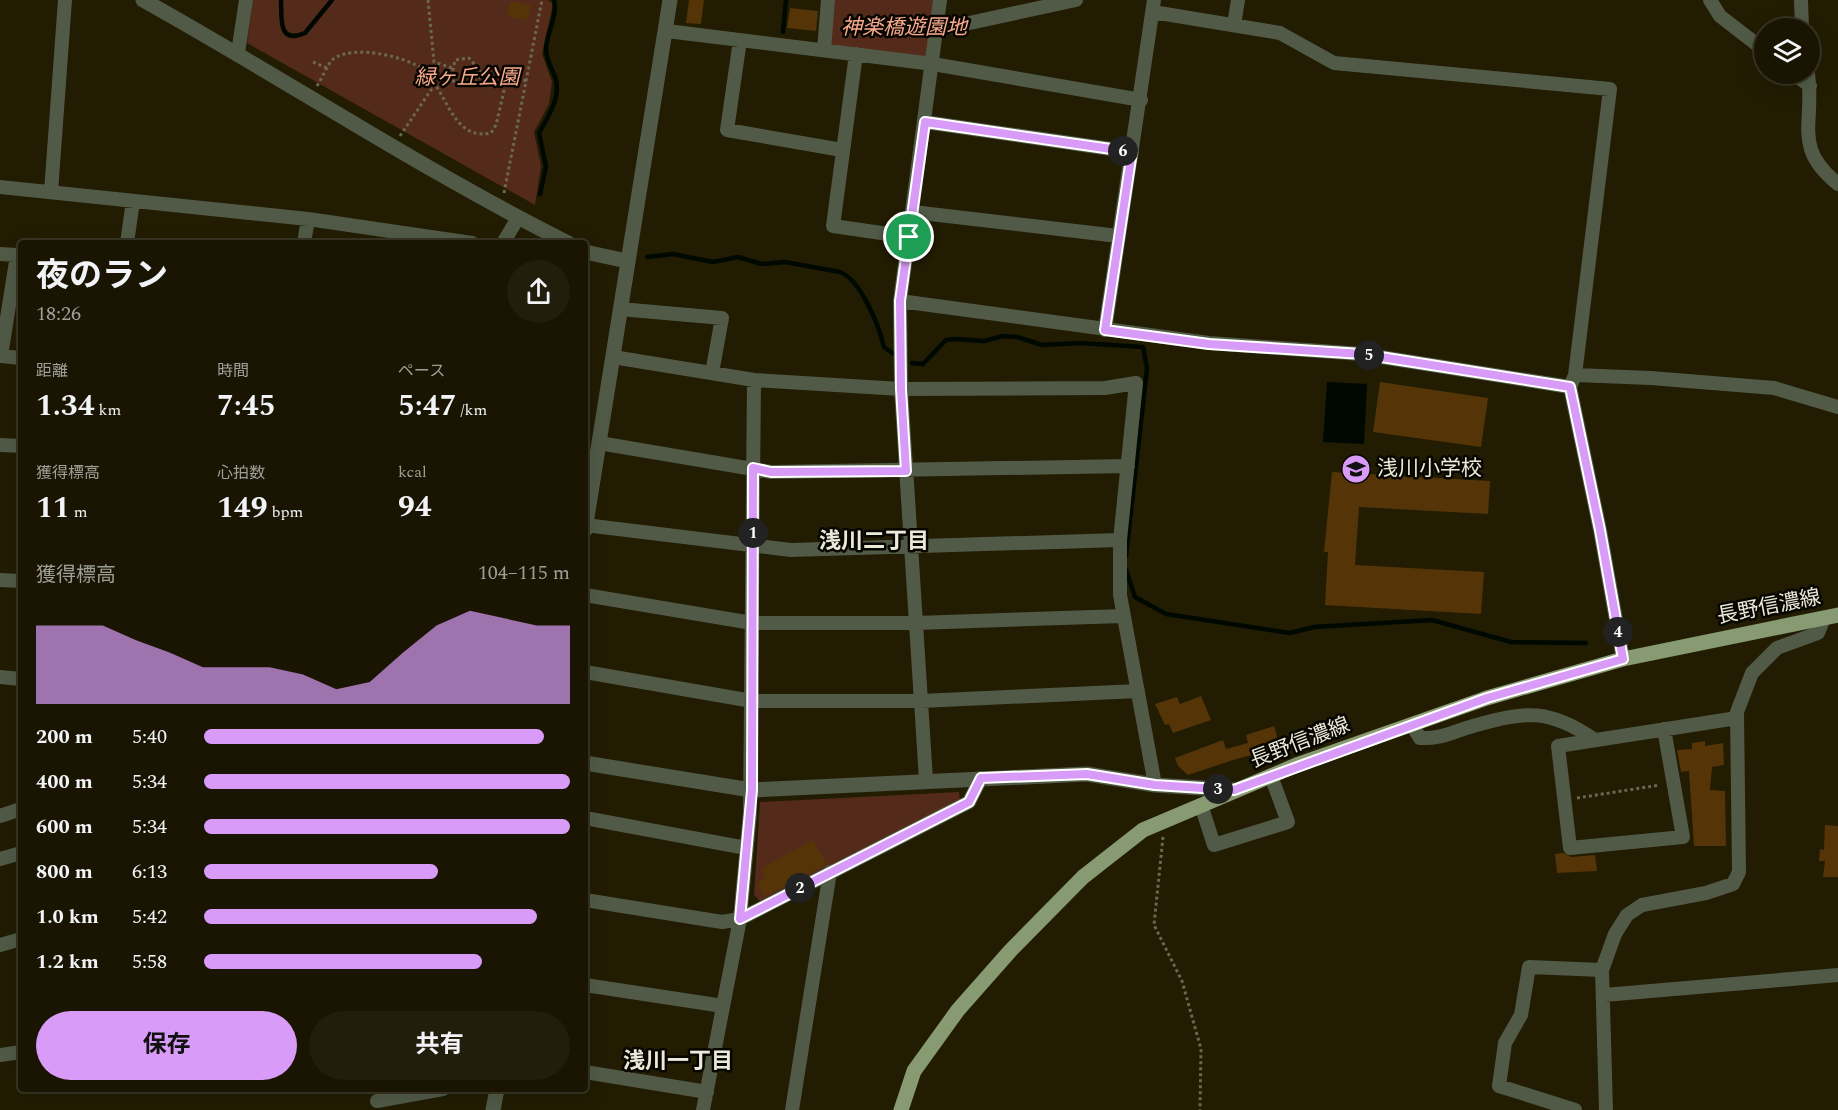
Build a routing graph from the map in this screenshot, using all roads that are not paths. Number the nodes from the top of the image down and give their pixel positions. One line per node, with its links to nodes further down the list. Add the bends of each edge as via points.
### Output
1 (65, 0): 29 (street)
2 (143, 0): 19 (street)
3 (246, 0): 19 (street)
4 (670, 0): 15 (street)
5 (828, 0): 18 (street)
6 (940, 0): 14 (street)
7 (1076, 0): 14 (street)
8 (1238, 0): 13 (street)
9 (1710, 0): 17 (street, via 1720,16)
10 (1801, 0): 12 (street)
11 (1153, 6): 13 (street); 23 (street)
12 (1802, 18)
13 (1234, 25): 51 (street, via 1280,33 1334,63 1610,89)
14 (937, 30): 21 (street)
15 (668, 31): 16 (street); 43 (street)
16 (740, 40): 18 (street); 25 (street, via 727,130)
17 (1754, 42)
18 (824, 50): 20 (street)
19 (238, 53): 32 (street)
20 (856, 54): 21 (street); 25 (street)
21 (933, 64): 23 (street); 24 (street)
22 (1809, 84): 27 (street, via 1809,148 1821,170)
23 (1141, 100): 26 (street)
24 (925, 122): 26 (street); 31 (street)
25 (842, 150): 35 (street, via 833,226)
26 (1132, 152): 34 (street)
27 (1838, 184)
28 (0, 187): 29 (street)
29 (51, 192): 30 (street)
30 (134, 201): 33 (street); 36 (street)
31 (913, 212): 34 (street); 35 (street)
32 (518, 218): 39 (street); 40 (street)
33 (308, 219): 37 (street); 38 (street)
34 (1118, 236): 46 (street)
35 (909, 237): 44 (street)
36 (128, 240)
37 (304, 240)
38 (446, 240)
39 (505, 240)
40 (562, 240)
41 (588, 253): 43 (street)
42 (0, 254): 48 (street, via 16,255 2,356)
43 (627, 261): 45 (street)
44 (900, 301): 46 (street); 52 (street)
45 (620, 309): 47 (street); 49 (street, via 722,318)
46 (1105, 330): 51 (street, via 1209,344 1362,354)
47 (613, 357): 49 (street); 54 (street)
48 (18, 358)
49 (712, 373): 50 (street)
50 (754, 380): 52 (street); 58 (street)
51 (1573, 381): 53 (street, via 1651,378 1774,388); 72 (street)
52 (901, 389): 57 (street, via 1105,388 1136,383); 59 (street)
53 (1838, 407)
54 (599, 444): 58 (street); 60 (street)
55 (0, 445): 56 (street)
56 (18, 446)
57 (1128, 466): 59 (street); 62 (street)
58 (753, 468): 59 (street, via 771,472); 63 (street)
59 (906, 471): 64 (street)
60 (588, 508)
61 (588, 525): 63 (street)
62 (1120, 540): 64 (street); 68 (street)
63 (753, 547): 64 (street); 70 (street)
64 (911, 548): 71 (street)
65 (0, 580): 66 (street)
66 (18, 581)
67 (588, 596): 70 (street)
68 (1123, 616): 71 (street); 76 (street)
69 (1831, 616): 72 (main road, 長野信濃線); 79 (street, via 1818,633 1777,648 1752,673)
70 (752, 623): 71 (street); 77 (street)
71 (916, 623): 78 (street)
72 (1623, 659): 80 (main road, 長野信濃線, via 1487,698)
73 (588, 673): 77 (street)
74 (0, 677): 75 (street)
75 (18, 678)
76 (1138, 692): 78 (street); 87 (street)
77 (752, 701): 78 (street); 88 (street)
78 (921, 701): 86 (street)
79 (1737, 718): 81 (street); 102 (street, via 1738,872 1733,884 1634,910 1615,934)
80 (1412, 725): 82 (street, via 1420,738 1439,739 1505,718 1542,714 1571,723); 84 (main road, 長野信濃線)
81 (1664, 729): 82 (street); 82 (street, via 1683,837 1570,848 1558,746)
82 (1596, 740)
83 (588, 763): 88 (street)
84 (1271, 776): 89 (main road, 長野信濃線); 90 (street, via 1288,822 1214,844)
85 (981, 778): 86 (street); 87 (street, via 1087,774); 97 (street, via 969,802)
86 (926, 780): 88 (street)
87 (1155, 785): 89 (street)
88 (752, 790): 94 (street)
89 (1234, 790): 90 (main road, 長野信濃線)
90 (1201, 805): 117 (main road, 長野信濃線, via 1143,830 1083,877 1011,950 958,1010 914,1071)
91 (18, 810): 92 (street)
92 (0, 816)
93 (588, 819): 94 (street)
94 (747, 848): 99 (street)
95 (18, 854): 96 (street)
96 (0, 859)
97 (830, 872): 99 (street); 116 (street)
98 (588, 900): 99 (street, via 722,922)
99 (740, 919): 106 (street)
100 (18, 940): 101 (street)
101 (0, 945)
102 (1602, 970): 105 (street); 118 (street, via 1529,967 1521,1015 1506,1043 1499,1086)
103 (1838, 975): 105 (street)
104 (588, 985): 106 (street)
105 (1604, 995): 119 (street)
106 (723, 1006): 112 (street)
107 (18, 1052): 108 (street)
108 (0, 1055)
109 (588, 1072): 112 (street)
110 (426, 1092): 113 (street)
111 (496, 1092): 114 (street)
112 (707, 1092): 115 (street)
113 (377, 1101)
114 (493, 1110)
115 (703, 1110)
116 (792, 1110)
117 (901, 1110)
118 (1575, 1110)
119 (1606, 1110)

